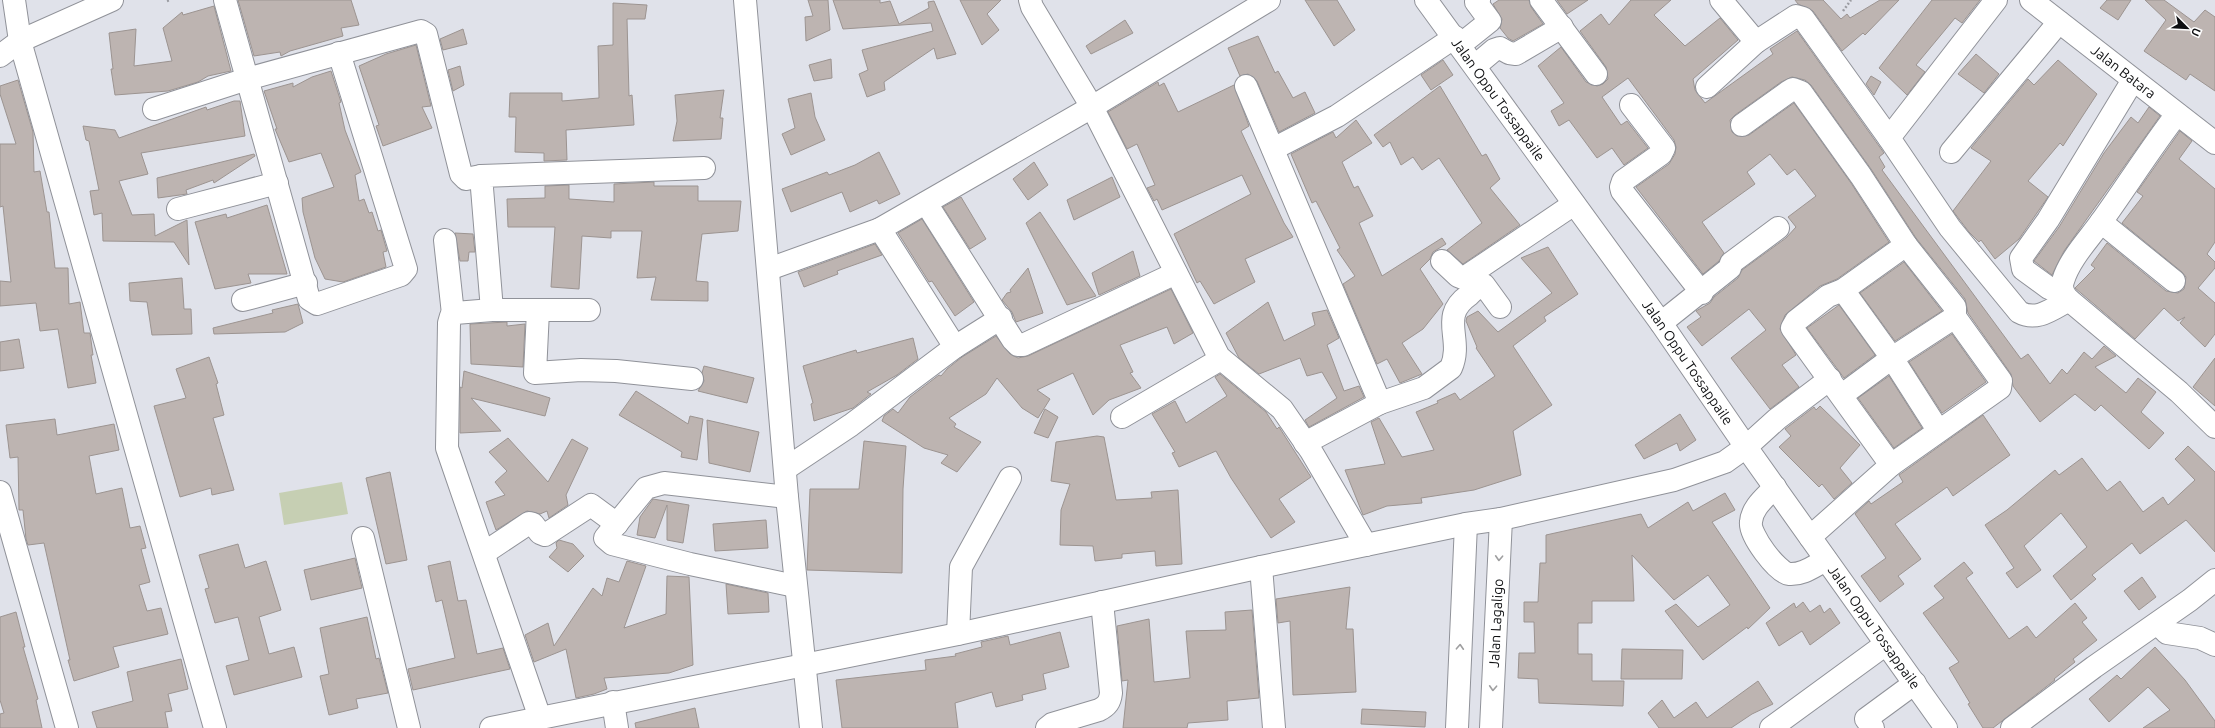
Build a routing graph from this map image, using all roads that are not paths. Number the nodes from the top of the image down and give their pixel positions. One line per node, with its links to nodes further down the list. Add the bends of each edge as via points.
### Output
1 (14, 0): 15 (street)
2 (112, 0): 15 (street)
3 (225, 0): 22 (street)
4 (745, 0): 47 (street)
5 (1030, 0): 27 (street)
6 (1269, 0): 27 (street)
7 (1426, 0): 16 (street, Jalan Oppu Tossappaile)
8 (1479, 0): 16 (street, via 1476,2 1490,21)
9 (1541, 0): 14 (street)
10 (1721, 0): 17 (street)
11 (1996, 0): 31 (street)
12 (2031, 0): 13 (street, Jalan Batara)
13 (2059, 22): 23 (street, Jalan Batara); 34 (street)
14 (1562, 27): 20 (street, via 1516,54 1500,48 1494,50); 21 (street)
15 (20, 41): 19 (street); 102 (street)
16 (1457, 41): 20 (street, Jalan Oppu Tossappaile); 33 (street, via 1337,116)
17 (1756, 42): 25 (street); 31 (street, via 1796,16 1803,18)
18 (339, 53): 22 (street); 36 (street, via 418,31 424,32 461,174 466,179); 50 (street, via 406,269 401,275 320,304 310,301)
19 (0, 56)
20 (1475, 66): 39 (street, Jalan Oppu Tossappaile)
21 (1596, 74)
22 (247, 79): 28 (street); 37 (street)
23 (2133, 80): 29 (street, Jalan Batara); 53 (street, via 2048,220 2021,258 2023,269)
24 (1246, 86): 33 (street)
25 (1707, 87)
26 (1631, 105): 52 (street, via 1664,148 1661,154 1624,181 1622,191)
27 (1092, 107): 38 (street); 48 (street)
28 (154, 110)
29 (2177, 114): 32 (street, Jalan Batara); 41 (street)
30 (1742, 125): 45 (street, via 1776,99 1793,89 1799,90 1861,176)
31 (1889, 138): 53 (street, via 1950,228 2019,312 2029,318 2038,316)
32 (2215, 143)
33 (1273, 149): 68 (street)
34 (1951, 152)
35 (704, 168): 36 (street)
36 (482, 176): 56 (street)
37 (277, 183): 40 (street); 50 (street)
38 (926, 203): 43 (street); 61 (street)
39 (1574, 204): 46 (street, via 1463,278); 62 (street, Jalan Oppu Tossappaile)
40 (178, 209)
41 (2101, 222): 49 (street); 53 (street, via 2062,282)
42 (1778, 228): 52 (street, via 1731,263 1730,268)
43 (880, 229): 47 (street); 63 (street)
44 (445, 240): 59 (street)
45 (1906, 245): 51 (street); 60 (street, via 1954,307)
46 (1442, 261)
47 (769, 269): 75 (street)
48 (1176, 273): 61 (street, via 1022,345 1015,342); 65 (street)
49 (2174, 281)
50 (306, 283): 54 (street)
51 (1843, 290): 64 (street); 67 (street, via 1828,296 1796,321 1792,328)
52 (1702, 293): 62 (street)
53 (2066, 298): 70 (street, via 2179,392)
54 (243, 300)
55 (1500, 307): 68 (street, via 1484,285 1459,302 1452,318 1456,346 1451,368 1424,388)
56 (492, 310): 57 (street); 59 (street)
57 (538, 310): 58 (street); 66 (street, via 535,373 616,371)
58 (590, 310)
59 (454, 314): 86 (street, via 450,318 448,328 447,442)
60 (1955, 316): 64 (street); 71 (street, via 2001,381 2001,385 1941,431)
61 (1001, 318): 63 (street)
62 (1661, 322): 73 (street, Jalan Oppu Tossappaile)
63 (955, 347): 75 (street, via 852,425)
64 (1892, 358): 67 (street); 71 (street)
65 (1221, 359): 69 (street); 72 (street, via 1276,403)
66 (692, 379)
67 (1836, 387): 73 (street, via 1777,418); 74 (street)
68 (1380, 403): 72 (street)
69 (1122, 417)
70 (2215, 427)
71 (1938, 430): 74 (street)
72 (1305, 442): 85 (street)
73 (1746, 447): 77 (street, Jalan Oppu Tossappaile); 80 (street, via 1725,462 1674,480)
74 (1892, 465): 83 (street)
75 (785, 469): 79 (street)
76 (1010, 478): 93 (street, via 961,567)
77 (1775, 487): 83 (street, Jalan Oppu Tossappaile); 87 (street, via 1755,508 1751,521 1752,531 1759,544 1783,572 1790,574 1805,572)
78 (0, 492): 101 (street)
79 (787, 497): 81 (street, via 660,483 646,488); 90 (street)
80 (1501, 519): 82 (street); 110 (street, Jalan Lagaligo, one-way to 110)
81 (617, 524): 86 (street, via 591,505 545,535 533,524 529,524); 90 (street, via 605,538 612,544 690,564)
82 (1466, 524): 85 (street); 109 (street, one-way to 82)
83 (1810, 537): 87 (street, Jalan Oppu Tossappaile)
84 (363, 538): 103 (street)
85 (1366, 545): 88 (street)
86 (484, 553): 99 (street)
87 (1826, 560): 94 (street, Jalan Oppu Tossappaile)
88 (1261, 567): 91 (street); 108 (street)
89 (2215, 580): 92 (street)
90 (795, 586): 96 (street)
91 (1102, 602): 93 (street); 107 (street, via 1110,699 1106,706 1099,710 1052,724)
92 (2158, 624): 95 (street, via 2167,633 2200,638); 113 (street, via 2094,667)
93 (958, 634): 96 (street)
94 (1886, 644): 97 (street, Jalan Oppu Tossappaile); 111 (street)
95 (2215, 645)
96 (806, 665): 98 (street); 106 (street)
97 (1915, 683): 100 (street); 112 (street, Jalan Oppu Tossappaile)
98 (613, 702): 99 (street); 105 (street)
99 (540, 718): 104 (street)
100 (1864, 725)
101 (67, 728)
102 (215, 728)
103 (409, 728)
104 (492, 728)
105 (617, 728)
106 (811, 728)
107 (1047, 728)
108 (1274, 728)
109 (1457, 728)
110 (1490, 728)
111 (1771, 728)
112 (1946, 728)
113 (2012, 728)

